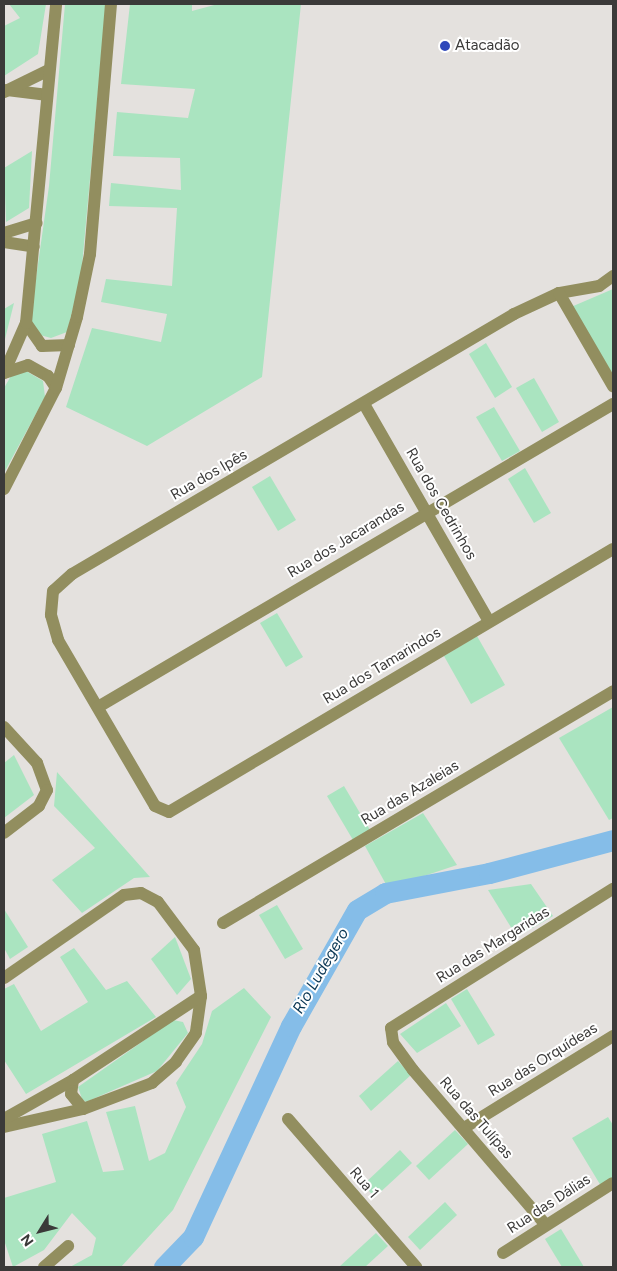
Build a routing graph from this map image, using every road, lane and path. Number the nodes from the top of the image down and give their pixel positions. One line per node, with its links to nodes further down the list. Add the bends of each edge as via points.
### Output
1 (56, 4): 3 (street)
2 (111, 4): 13 (street, via 90,254)
3 (49, 70): 4 (street); 5 (street)
4 (5, 91): 5 (street)
5 (46, 95): 6 (street)
6 (37, 223): 7 (street); 9 (street)
7 (4, 233)
8 (4, 242): 9 (street)
9 (34, 247): 12 (street)
10 (613, 276): 11 (street, Rua dos Ipês, via 586,290)
11 (559, 293): 15 (street); 17 (street, Rua dos Ipês, via 514,314)
12 (26, 323): 13 (street, via 42,346); 14 (street)
13 (69, 345): 16 (street)
14 (4, 373): 16 (street, via 28,365 48,376)
15 (613, 386)
16 (56, 388): 19 (street)
17 (364, 404): 20 (street, Rua dos Cedrinhos); 24 (street, Rua dos Ipês, via 58,584 50,602 53,628)
18 (613, 404): 20 (street, Rua dos Jacarandas)
19 (4, 489)
20 (427, 510): 22 (street, Rua dos Cedrinhos); 24 (street, Rua dos Jacarandas)
21 (613, 549): 22 (street, Rua dos Tamarindos)
22 (489, 621): 26 (street, Rua dos Tamarindos)
23 (613, 690): 29 (street, Rua das Azaleias)
24 (98, 706): 26 (street, Rua dos Ipês, via 155,806)
25 (4, 727): 27 (street, via 37,763 47,790 40,806)
26 (169, 812)
27 (4, 833)
28 (613, 889): 33 (street, Rua das Margaridas)
29 (222, 923)
30 (4, 978): 31 (street, via 124,895 141,893 158,902 194,950)
31 (201, 996): 32 (street); 34 (street)
32 (175, 1012): 34 (street, via 188,1016); 36 (street)
33 (391, 1028): 41 (street, Rua das Tulípas, via 399,1051)
34 (196, 1033): 37 (street, via 176,1062 152,1083)
35 (613, 1036): 41 (street, Rua das Orquídeas)
36 (73, 1080): 37 (street, via 71,1094); 38 (street)
37 (82, 1110): 40 (street)
38 (4, 1119)
39 (288, 1119): 47 (street, Rua 1)
40 (4, 1127)
41 (464, 1128): 43 (street, Rua das Tulípas)
42 (613, 1183): 43 (street, Rua das Dálias)
43 (545, 1224): 45 (street, Rua das Dálias)
44 (68, 1246): 46 (street)
45 (503, 1253)
46 (44, 1267)
47 (416, 1267)

